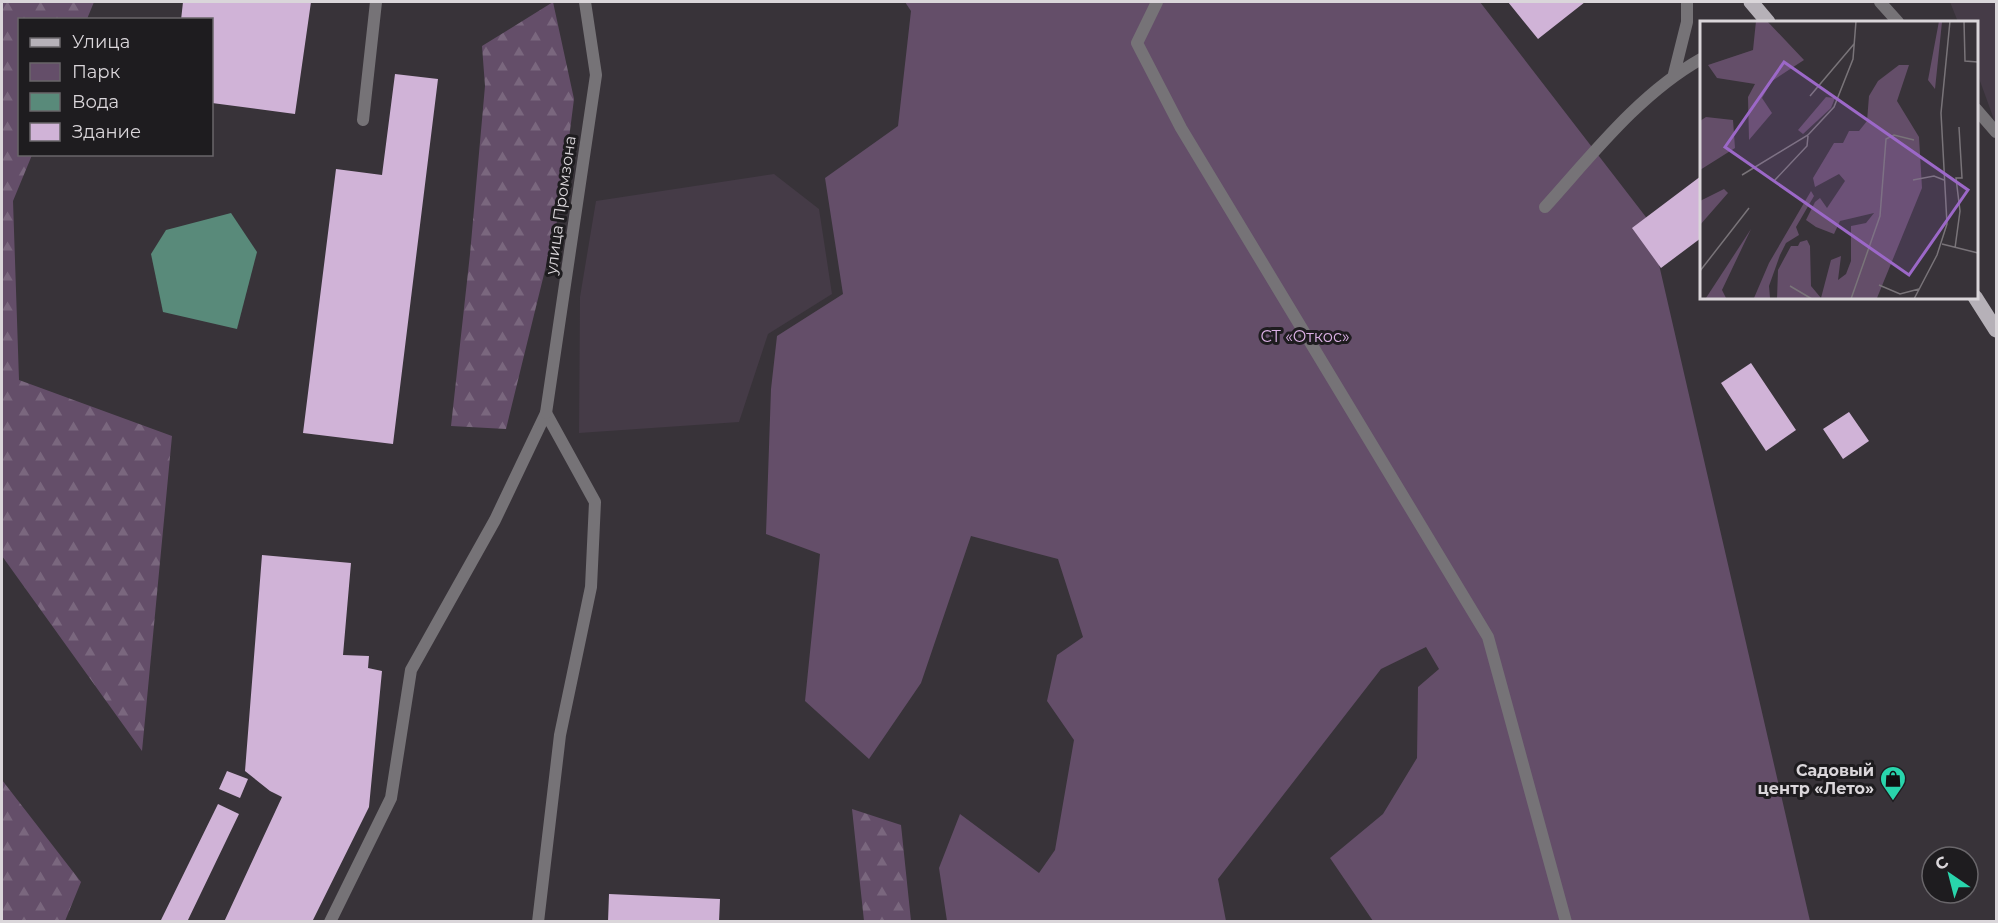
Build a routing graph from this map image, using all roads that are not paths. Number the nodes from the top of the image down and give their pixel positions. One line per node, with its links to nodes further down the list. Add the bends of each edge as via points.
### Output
1 (376, 2): 12 (street)
2 (585, 2): 17 (street, улица Промзона, via 596,75)
3 (1157, 2): 20 (street, via 1137,43 1181,128 1488,637)
4 (1687, 2): 10 (street, via 1687,22)
5 (1751, 2): 7 (main road)
6 (1880, 2): 8 (street)
7 (1767, 21)
8 (1897, 21)
9 (1700, 60): 10 (street)
10 (1674, 74): 14 (street)
11 (1977, 110): 13 (street)
12 (363, 120)
13 (1996, 132)
14 (1545, 207)
15 (1976, 298): 16 (main road)
16 (1996, 330)
17 (546, 413): 18 (street, улица Промзона, via 495,520 411,670 391,798); 19 (street, via 595,502 591,586 560,735)
18 (330, 921)
19 (538, 921)
20 (1566, 921)

